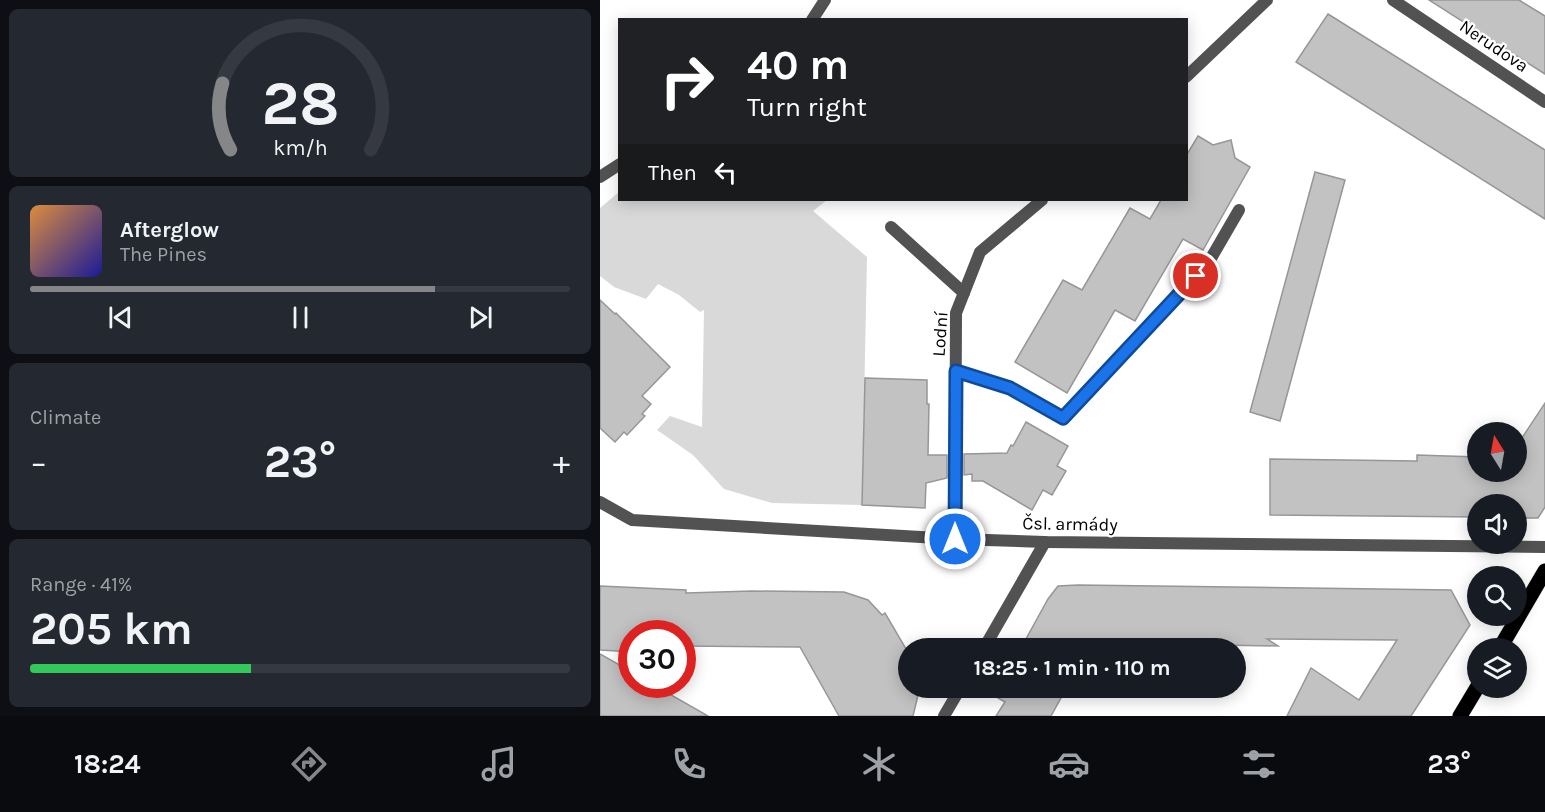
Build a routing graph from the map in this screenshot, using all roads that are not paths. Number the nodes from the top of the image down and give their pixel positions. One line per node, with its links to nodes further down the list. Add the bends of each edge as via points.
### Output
1 (825, 0): 4 (street)
2 (1267, 0): 5 (street)
3 (1393, 0): 6 (street, Nerudova)
4 (813, 18)
5 (1188, 75)
6 (1545, 102)
7 (618, 165): 8 (street)
8 (600, 177)
9 (1041, 201): 12 (street, Lodní, via 980,252)
10 (1239, 210): 13 (street, via 1210,260 1063,418 1010,388)
11 (891, 227): 12 (street)
12 (964, 293): 13 (street, Lodní, via 956,313)
13 (956, 371): 15 (street, Lodní)
14 (600, 502): 15 (street, Čsl. armády, via 632,520)
15 (955, 539): 16 (street, Čsl. armády)
16 (1045, 542): 17 (street, Čsl. armády); 19 (street)
17 (1545, 547)
18 (1545, 571): 20 (main road)
19 (990, 638)
20 (1506, 638)
21 (955, 698): 23 (street)
22 (1471, 698): 24 (main road)
23 (944, 716)
24 (1460, 716)

